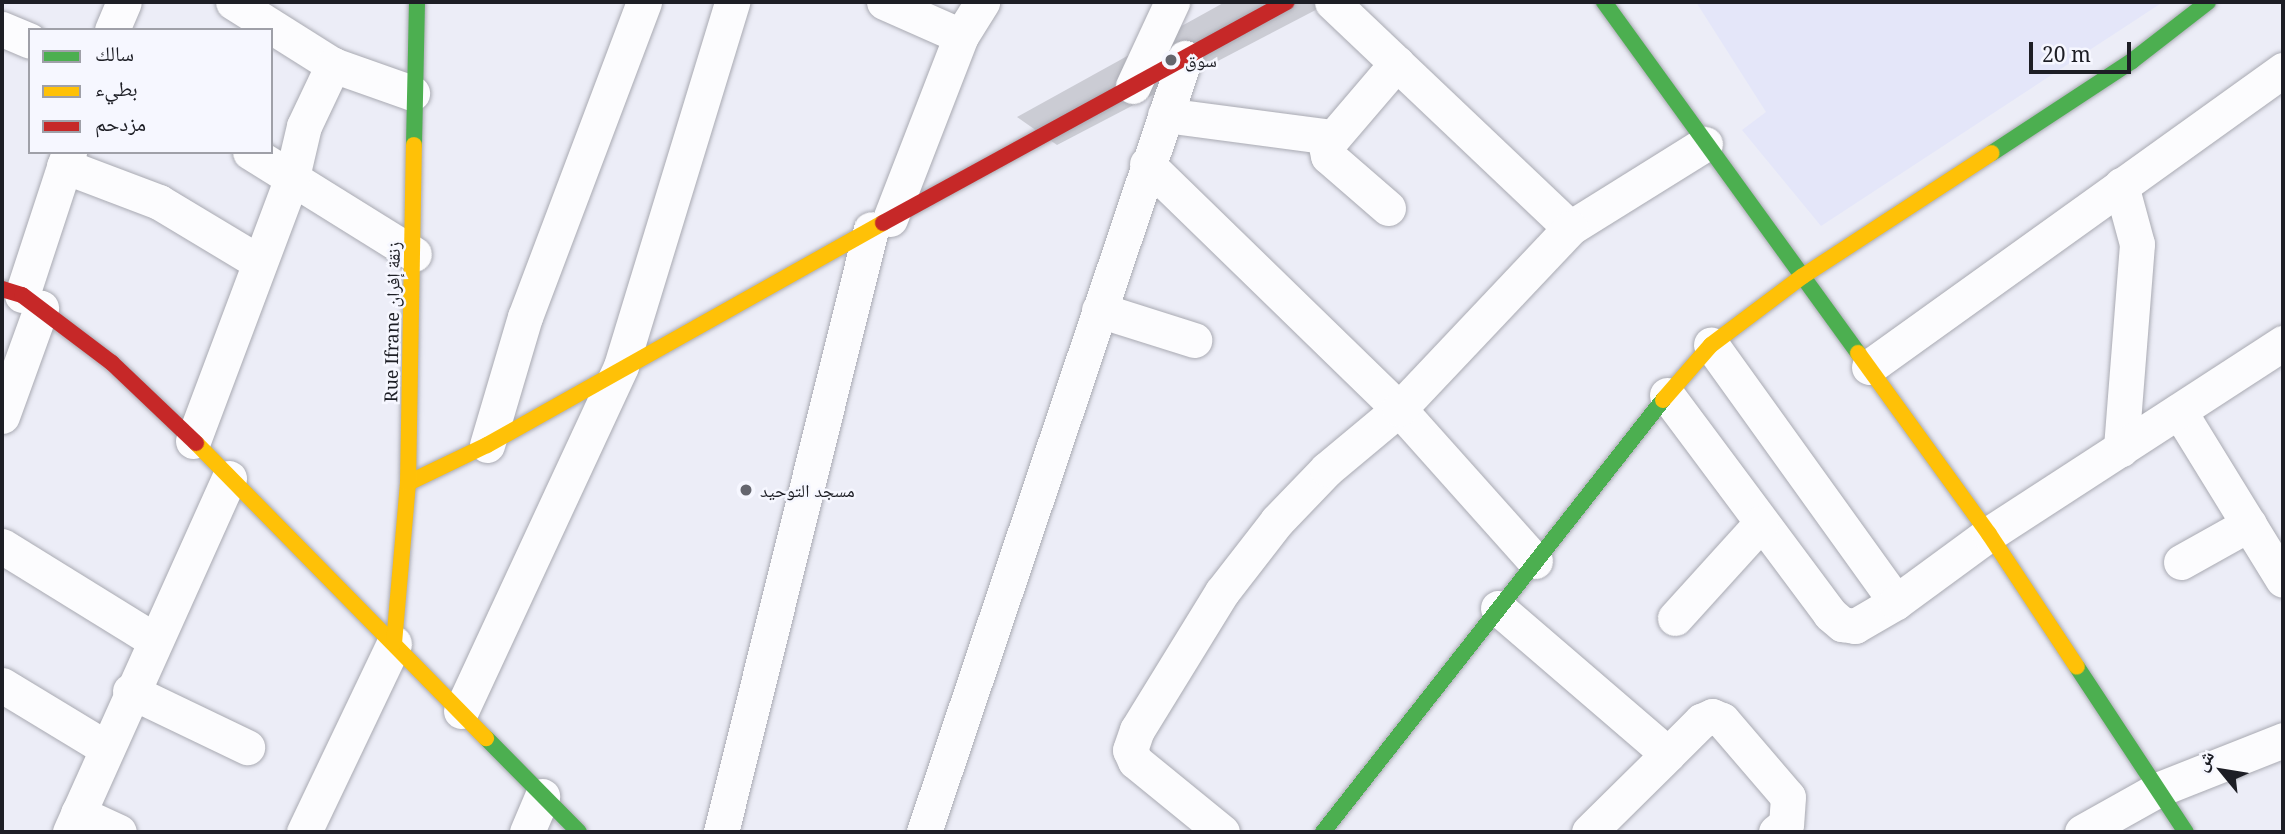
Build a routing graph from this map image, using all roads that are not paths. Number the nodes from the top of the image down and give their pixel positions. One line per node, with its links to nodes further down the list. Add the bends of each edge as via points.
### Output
1 (124, 2): 13 (street)
2 (233, 2): 19 (street)
3 (416, 2): 22 (street, Rue Ifrane زنقة إفران)
4 (644, 2): 49 (street, via 525,317)
5 (732, 2): 42 (street)
6 (884, 2): 15 (street)
7 (982, 2): 15 (street)
8 (1171, 2): 21 (street)
9 (1287, 2): 17 (street)
10 (1332, 2): 18 (street)
11 (1604, 2): 25 (street)
12 (2208, 2): 36 (street, via 2132,61)
13 (113, 28)
14 (2, 29): 16 (street)
15 (961, 36): 32 (street)
16 (28, 40)
17 (1185, 58): 21 (street); 23 (street)
18 (1397, 63): 24 (street); 33 (street)
19 (332, 65): 22 (street); 29 (street, via 304,126)
20 (2283, 70): 30 (street)
21 (1133, 86): 32 (street)
22 (412, 93): 34 (street, Rue Ifrane زنقة إفران)
23 (1165, 114): 24 (street); 28 (street)
24 (1331, 137): 31 (street, via 1328,156)
25 (1705, 144): 33 (street); 36 (street)
26 (253, 154): 29 (street)
27 (67, 159): 35 (street, via 159,202); 37 (street)
28 (1147, 164): 38 (street); 45 (street)
29 (292, 177): 34 (street); 35 (street)
30 (2121, 185): 43 (street); 50 (street, via 2137,244)
31 (1388, 208)
32 (881, 224): 42 (street); 79 (street)
33 (1570, 229): 45 (street, via 1460,340)
34 (414, 254): 52 (street, Rue Ifrane زنقة إفران)
35 (257, 261): 48 (street)
36 (1803, 276): 41 (street); 43 (street)
37 (22, 297): 47 (street); 48 (street, via 112,363)
38 (1099, 310): 39 (street); 80 (street)
39 (1194, 340)
40 (2283, 343): 46 (street)
41 (1712, 345): 44 (street); 60 (street)
42 (621, 366): 49 (street); 67 (street)
43 (1869, 367): 55 (street)
44 (1667, 395): 53 (street); 57 (street)
45 (1399, 410): 57 (street); 81 (street, via 1328,469 1277,521 1222,592 1137,730 1130,750 1135,761)
46 (2179, 411): 50 (street); 54 (street)
47 (2, 416)
48 (193, 441): 51 (street)
49 (487, 444): 52 (street)
50 (2122, 449): 55 (street)
51 (229, 478): 63 (street); 64 (street)
52 (408, 482): 64 (street, Rue Ifrane زنقة إفران)
53 (1761, 523): 60 (street, via 1842,624 1855,626); 62 (street)
54 (2249, 524): 58 (street); 59 (street)
55 (1989, 534): 60 (street); 72 (street)
56 (2, 546): 63 (street)
57 (1535, 561): 61 (street)
58 (2181, 562)
59 (2283, 580)
60 (1896, 602)
61 (1498, 608): 71 (street); 82 (street)
62 (1675, 618)
63 (154, 640): 66 (street)
64 (394, 643): 67 (street); 76 (street)
65 (2, 685): 70 (street)
66 (130, 691): 69 (street); 70 (street)
67 (461, 711): 73 (street)
68 (2283, 740): 72 (street)
69 (247, 747)
70 (106, 748): 74 (street)
71 (1668, 754): 83 (street); 84 (street, via 1701,721 1712,716 1723,719 1788,797 1786,824)
72 (2157, 790): 85 (street); 86 (street)
73 (542, 796): 77 (street); 78 (street)
74 (74, 823): 75 (street)
75 (119, 832)
76 (304, 832)
77 (527, 832)
78 (579, 832)
79 (721, 832)
80 (924, 832)
81 (1222, 832)
82 (1323, 832)
83 (1589, 832)
84 (1776, 832)
85 (2081, 832)
86 (2186, 832)

